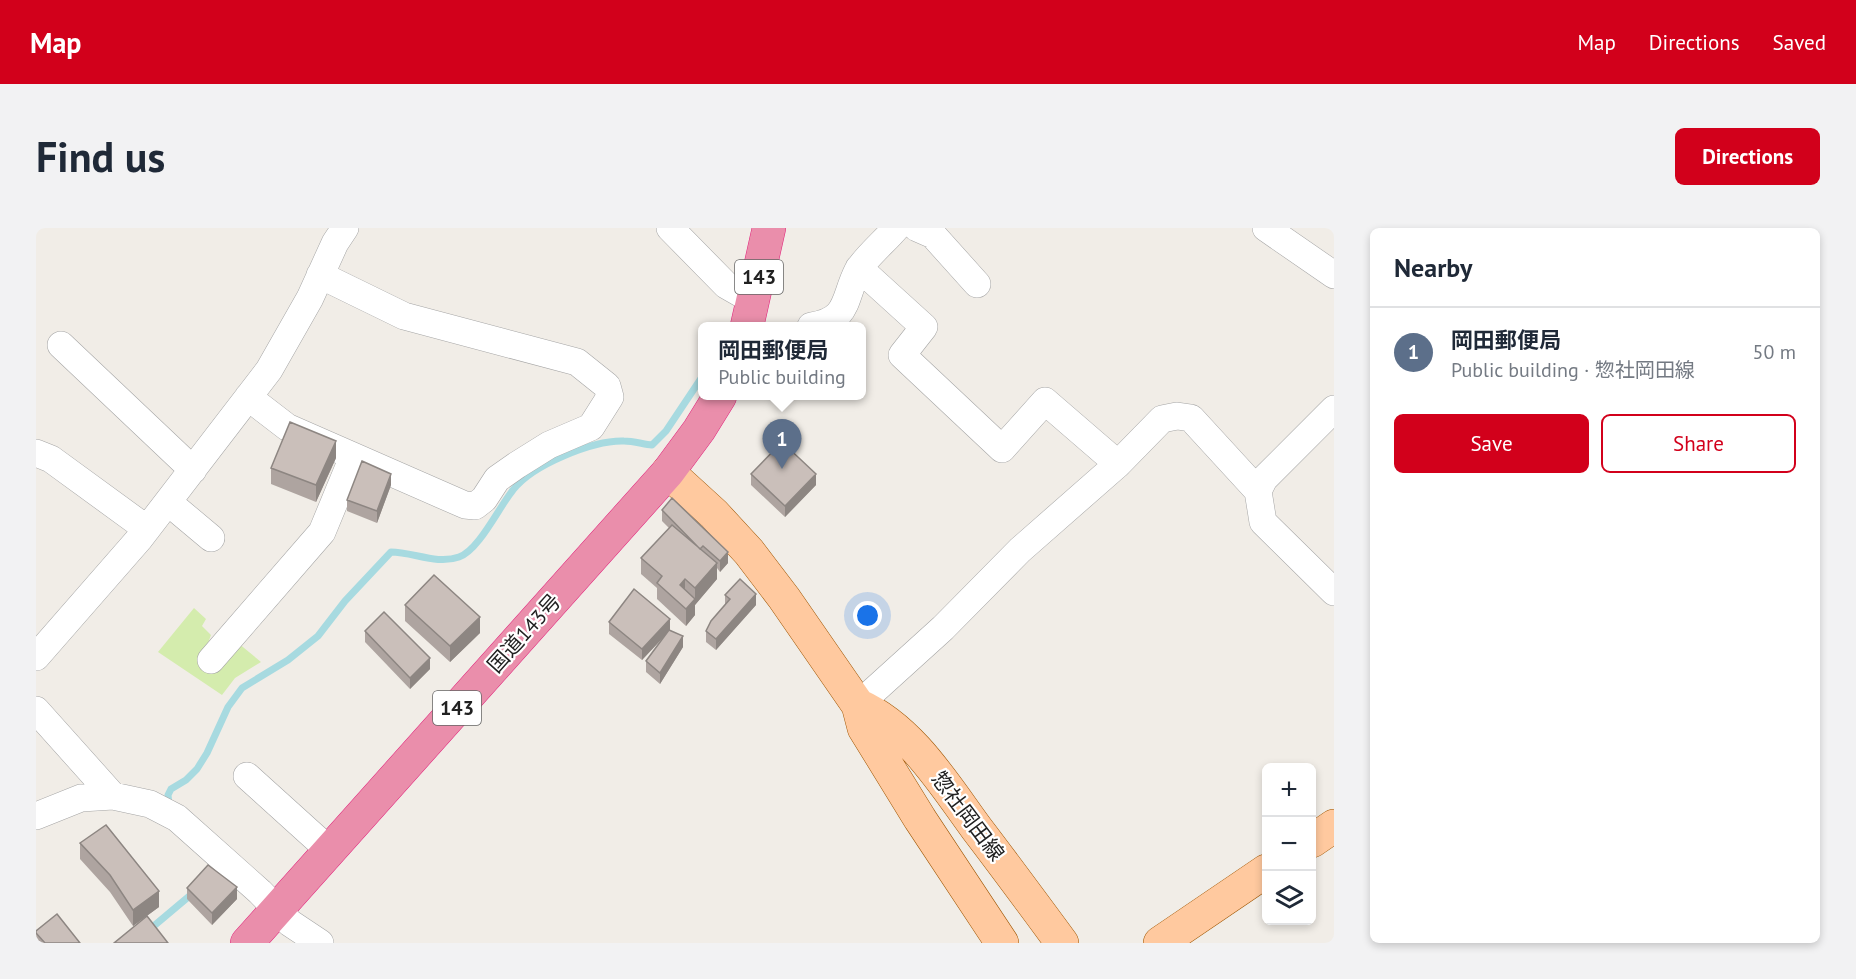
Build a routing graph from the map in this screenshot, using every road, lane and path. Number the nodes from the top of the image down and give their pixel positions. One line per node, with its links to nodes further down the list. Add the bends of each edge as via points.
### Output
1 (670, 228): 11 (street)
2 (769, 228): 11 (highway, 143)
3 (896, 228): 7 (street)
4 (917, 228): 10 (street, via 933,235)
5 (1266, 228): 9 (street)
6 (340, 230): 8 (street)
7 (859, 268): 12 (street, via 841,312); 19 (street, via 924,327 902,355 1002,449 1045,401)
8 (320, 275): 14 (street, via 269,370); 18 (street, via 404,316 577,362 607,386 610,397 591,427 549,445 517,465 497,479 476,506 465,505)
9 (1334, 276)
10 (977, 284)
11 (751, 314)
12 (830, 322)
13 (61, 345): 20 (street)
14 (248, 398): 18 (street, via 287,427); 20 (street)
15 (718, 400): 21 (highway, 国道143号 / 143)
16 (1334, 409): 22 (street, via 1264,479)
17 (36, 453): 24 (street, via 51,459)
18 (353, 457): 28 (street, via 322,532)
19 (1118, 464): 22 (street, via 1161,419 1191,418); 29 (street, via 1020,550 943,628)
20 (194, 470): 23 (street)
21 (668, 472): 29 (main road, 惣社岡田線, via 714,513 749,552); 36 (highway, 国道143号 / 143)
22 (1258, 491): 26 (street, via 1263,522)
23 (168, 502): 24 (street); 25 (street)
24 (147, 530): 27 (street)
25 (211, 538)
26 (1334, 592)
27 (36, 657)
28 (211, 660)
29 (858, 705): 41 (main road, 惣社岡田線, via 870,738); 42 (main road, 惣社岡田線, via 891,725 928,764)
30 (36, 710): 32 (street)
31 (248, 776): 36 (street)
32 (113, 796): 33 (street, via 81,798); 38 (street, via 150,804 177,818)
33 (36, 816)
34 (1334, 826): 35 (main road)
35 (1316, 838)
36 (330, 851): 38 (highway, 国道143号 / 143)
37 (1262, 874): 43 (main road)
38 (277, 910): 39 (highway, 国道143号 / 143); 40 (street)
39 (247, 943)
40 (320, 943)
41 (1002, 943)
42 (1062, 943)
43 (1160, 943)

